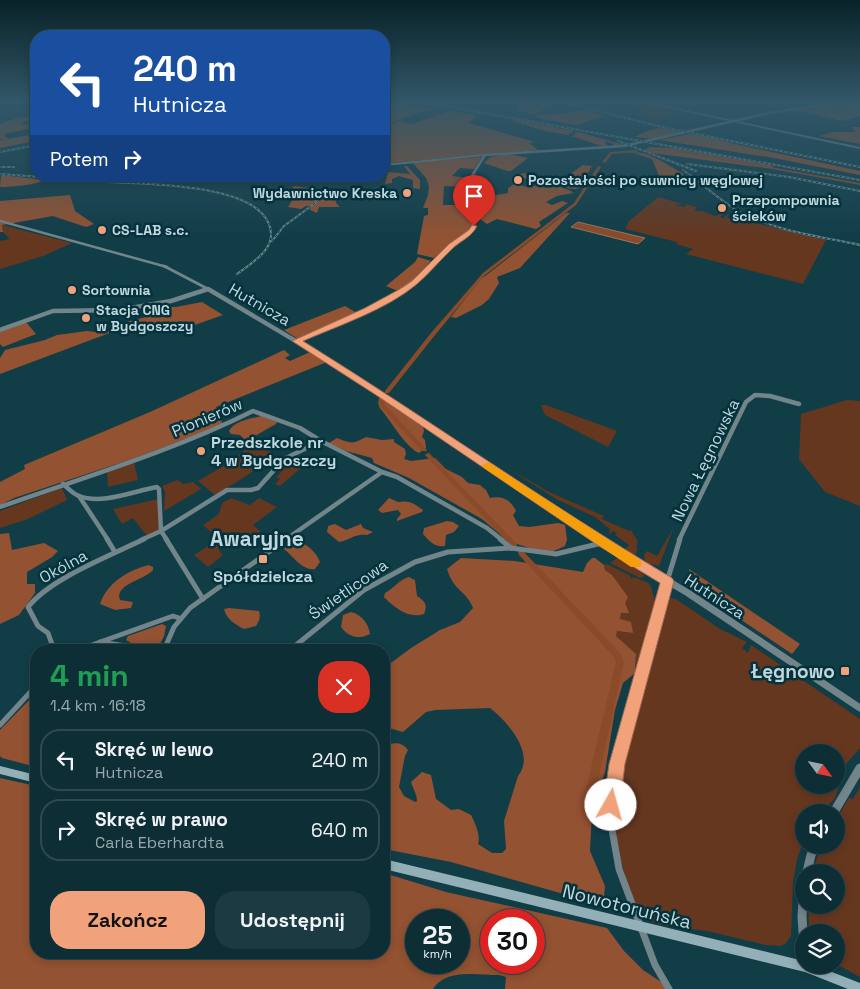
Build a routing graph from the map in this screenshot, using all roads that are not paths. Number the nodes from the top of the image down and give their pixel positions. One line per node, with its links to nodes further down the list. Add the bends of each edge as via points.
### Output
1 (606, 147): 2 (street)
2 (485, 155): 3 (street); 7 (street, via 465,187 466,207 474,222 472,231 451,245 403,291)
3 (390, 164)
4 (0, 221): 5 (street, Hutnicza, via 162,265)
5 (208, 289): 6 (street, via 171,301 119,310 53,311); 7 (street, Hutnicza)
6 (0, 330)
7 (297, 341): 15 (street, Hutnicza)
8 (798, 404): 18 (street, Nowa Łęgnowska, via 764,395 755,395 746,402 679,541)
9 (320, 441): 10 (street, Pionierów); 11 (street, Pionierów, via 300,428 253,411 169,447); 14 (street, Okólna, via 284,459 258,488 226,490)
10 (382, 472): 16 (street, Pionierów, via 397,477 487,528); 19 (street)
11 (63, 484): 12 (street); 13 (street, Pionierów)
12 (78, 496): 14 (street, via 110,496 157,487); 17 (street)
13 (0, 507)
14 (161, 531): 17 (street, Okólna); 19 (street)
15 (603, 542): 16 (street, Świetlicowa, via 556,554); 18 (street, Hutnicza)
16 (511, 548): 26 (street, Świetlicowa, via 455,551 415,562 364,590)
17 (115, 552): 22 (street, Okólna, via 47,588 28,607 38,626 48,633)
18 (667, 581): 28 (street, Hutnicza); 38 (street, Nowa Łęgnowska, via 619,756 611,824 619,869 655,965)
19 (203, 599): 20 (street)
20 (179, 618): 21 (street, via 173,616); 25 (street)
21 (99, 642): 23 (street); 24 (street)
22 (52, 644)
23 (94, 644)
24 (112, 644)
25 (166, 644)
26 (297, 644)
27 (30, 692): 29 (street)
28 (860, 708)
29 (0, 725)
30 (860, 768): 33 (street)
31 (0, 770): 32 (main road)
32 (30, 777)
33 (839, 804)
34 (390, 865): 35 (main road, Nowotoruńska)
35 (795, 964)
36 (825, 974): 37 (main road, Nowotoruńska)
37 (860, 988)
38 (669, 989)

